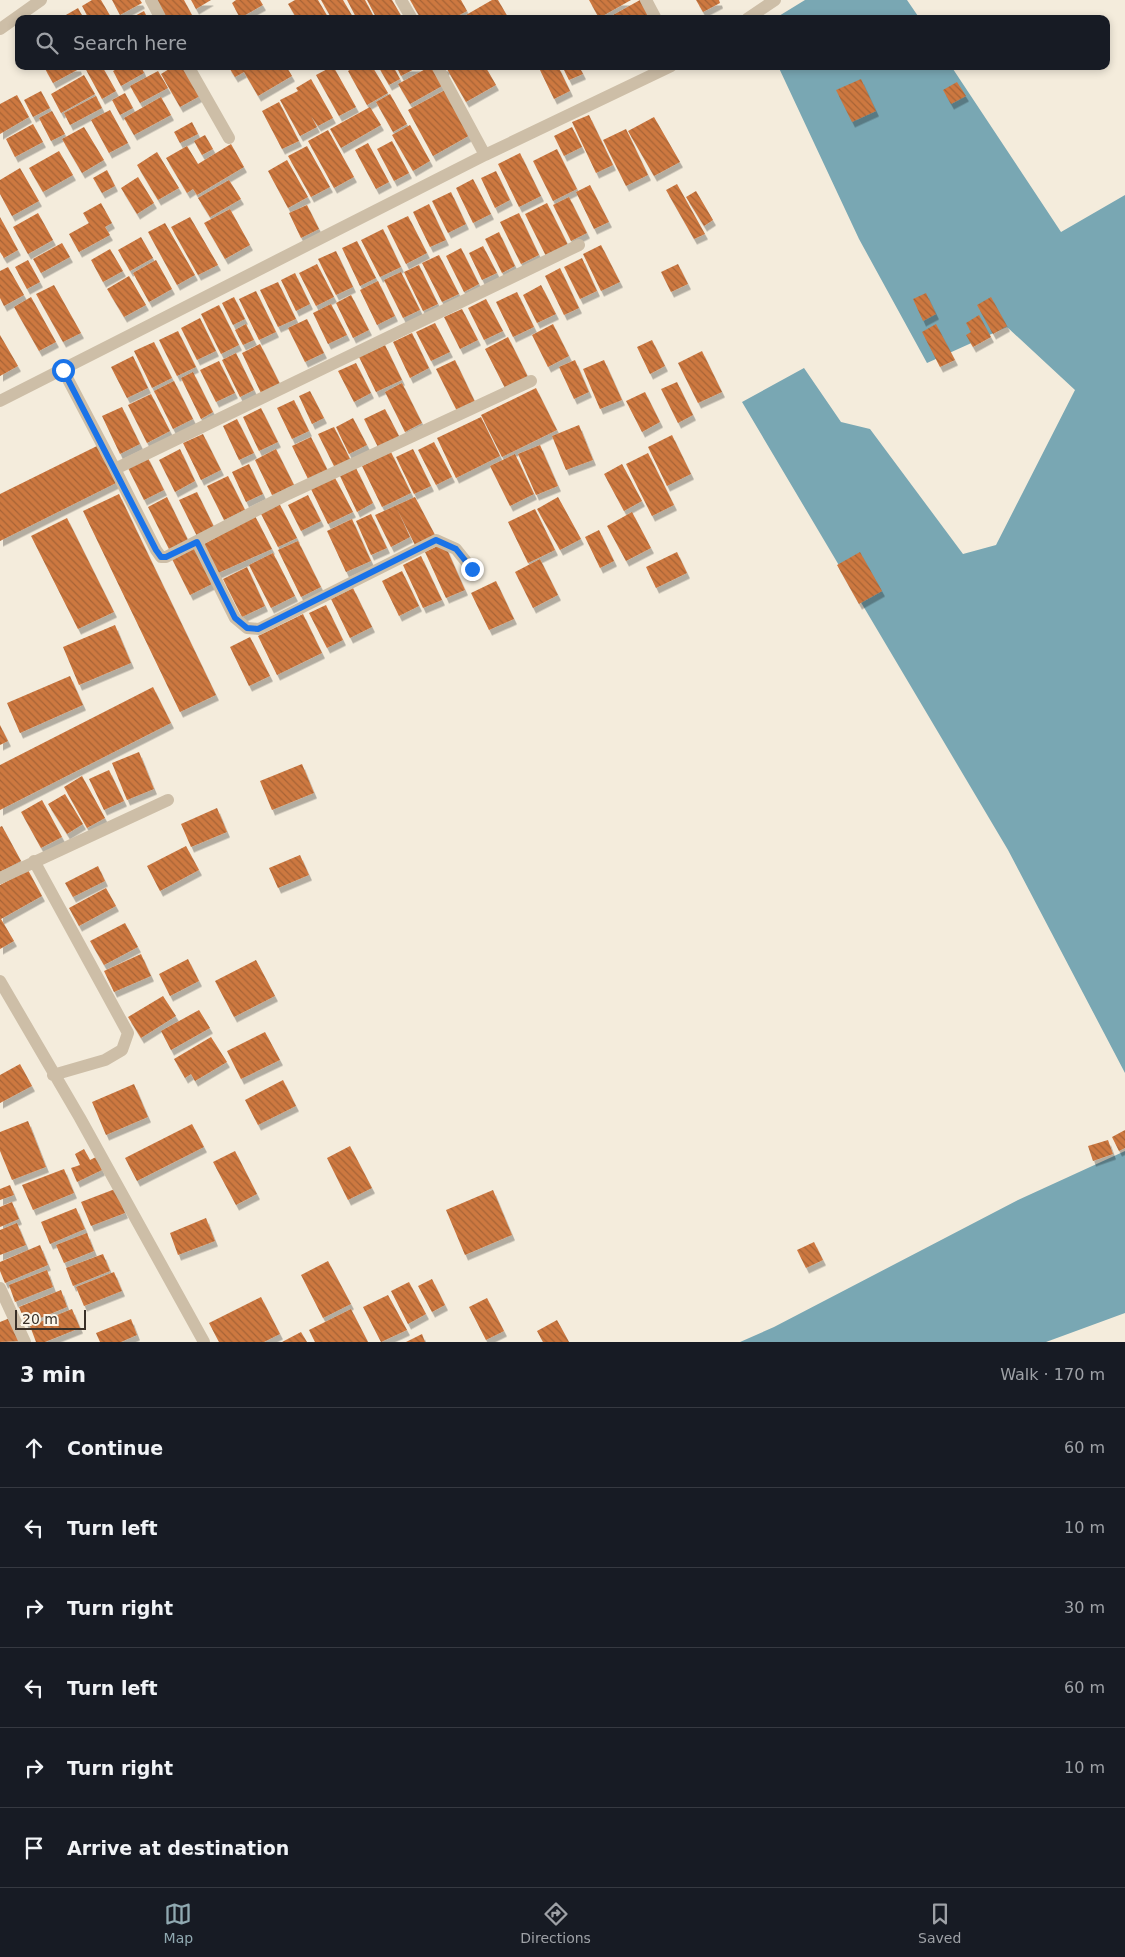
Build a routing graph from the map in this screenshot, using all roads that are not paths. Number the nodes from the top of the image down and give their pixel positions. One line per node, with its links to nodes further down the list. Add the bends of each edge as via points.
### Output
1 (41, 0): 6 (street)
2 (151, 0): 7 (street)
3 (401, 0): 8 (street)
4 (646, 0): 9 (street)
5 (776, 0): 10 (street)
6 (20, 15)
7 (159, 15)
8 (410, 15)
9 (654, 15)
10 (753, 15)
11 (15, 18): 12 (street)
12 (0, 29)
13 (190, 70): 16 (street)
14 (439, 70): 17 (street)
15 (663, 70): 17 (street)
16 (229, 138)
17 (485, 155): 19 (street)
18 (579, 244): 22 (street)
19 (63, 370): 21 (street); 22 (street)
20 (531, 381): 23 (street, via 288,494)
21 (0, 401)
22 (115, 469): 23 (street, via 161,557)
23 (197, 542): 24 (street, via 235,618 247,628 258,629 436,540 456,549)
24 (472, 569)
25 (168, 800): 26 (street)
26 (34, 861): 27 (street); 29 (street, via 128,1033 122,1050 105,1060)
27 (0, 878)
28 (0, 981): 29 (street)
29 (53, 1075): 32 (street)
30 (0, 1288): 31 (street)
31 (25, 1342)
32 (204, 1342)

